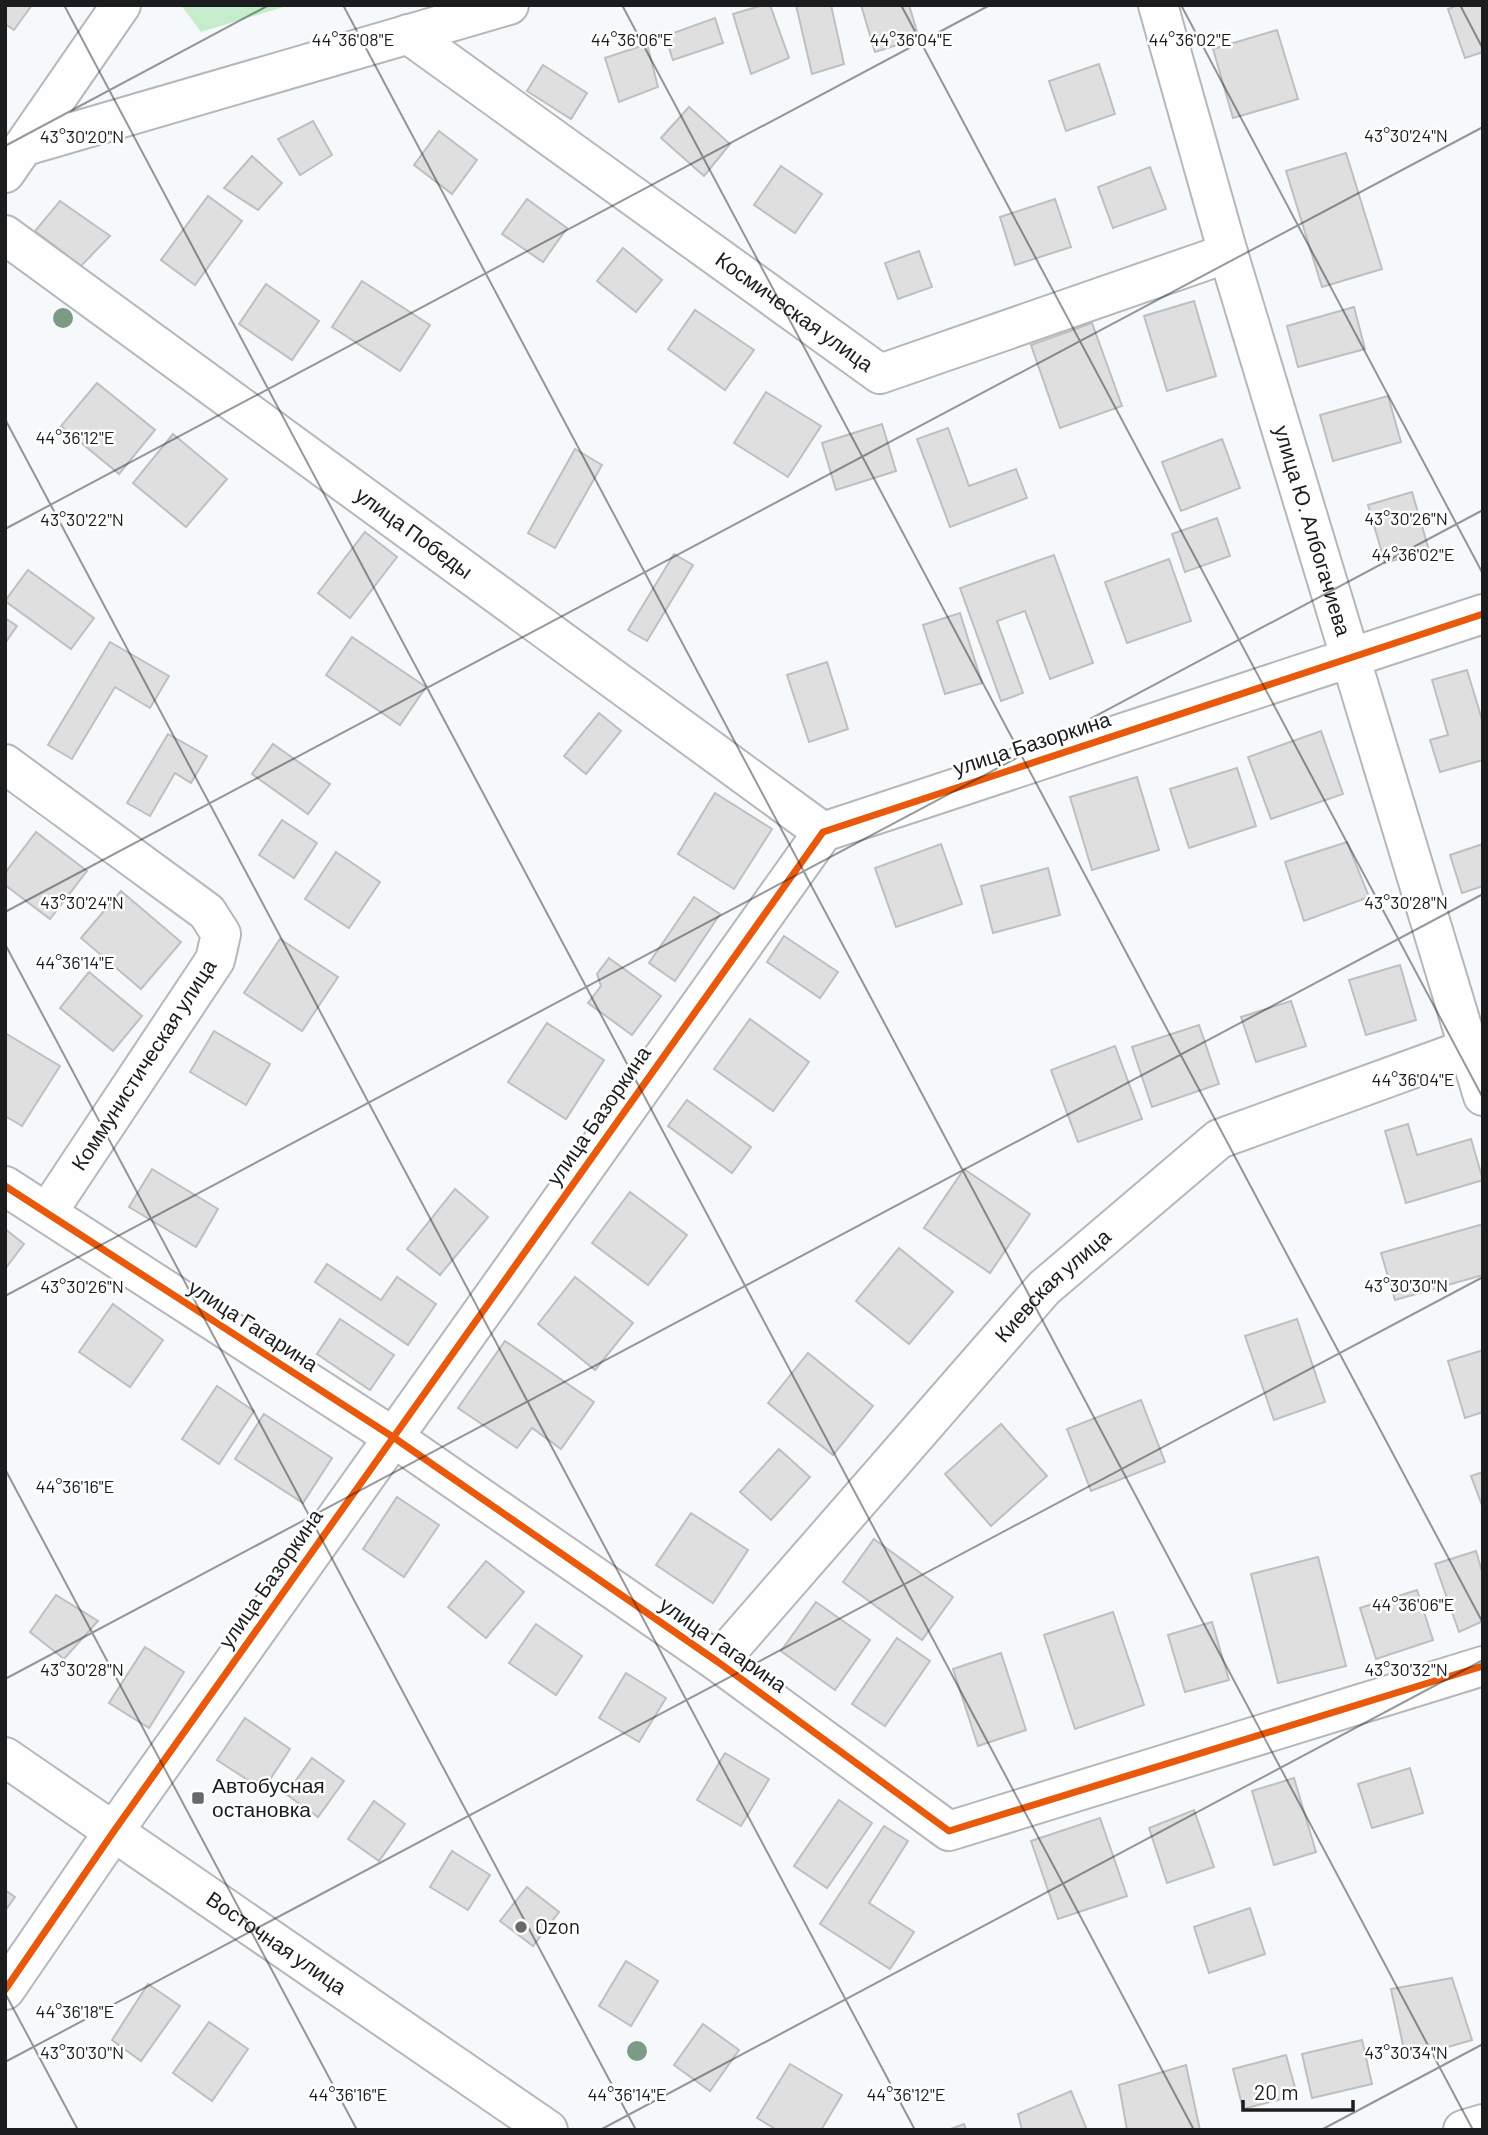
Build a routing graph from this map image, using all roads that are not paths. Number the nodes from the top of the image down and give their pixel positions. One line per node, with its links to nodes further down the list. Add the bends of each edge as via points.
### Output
1 (121, 5): 5 (street)
2 (509, 5): 4 (street)
3 (1158, 5): 7 (street, улица Ю. Албогачиева)
4 (408, 34): 5 (street); 7 (street, Космическая улица, via 880,374)
5 (15, 159)
6 (5, 236): 11 (street, улица Победы)
7 (1228, 253): 9 (street, улица Ю. Албогачиева)
8 (1483, 614): 9 (street, улица Базоркина)
9 (1350, 658): 11 (street, улица Базоркина); 12 (street, улица Ю. Албогачиева)
10 (5, 764): 15 (street, Коммунистическая улица, via 207,912 221,934 215,960)
11 (823, 832): 16 (street, улица Базоркина)
12 (1475, 1046): 13 (street, улица Ю. Албогачиева); 17 (street, Киевская улица, via 1219,1139 1044,1288)
13 (1483, 1096)
14 (5, 1186): 15 (street, улица Гагарина)
15 (47, 1213): 16 (street, улица Гагарина)
16 (393, 1437): 17 (street, улица Гагарина); 20 (street, улица Базоркина)
17 (718, 1662): 18 (street, улица Гагарина, via 949,1832)
18 (1483, 1666)
19 (5, 1757): 20 (street, Восточная улица)
20 (114, 1831): 21 (street, улица Базоркина); 23 (street, Восточная улица)
21 (5, 1990)
22 (1483, 2124): 24 (street)
23 (548, 2130)
24 (1463, 2130)

